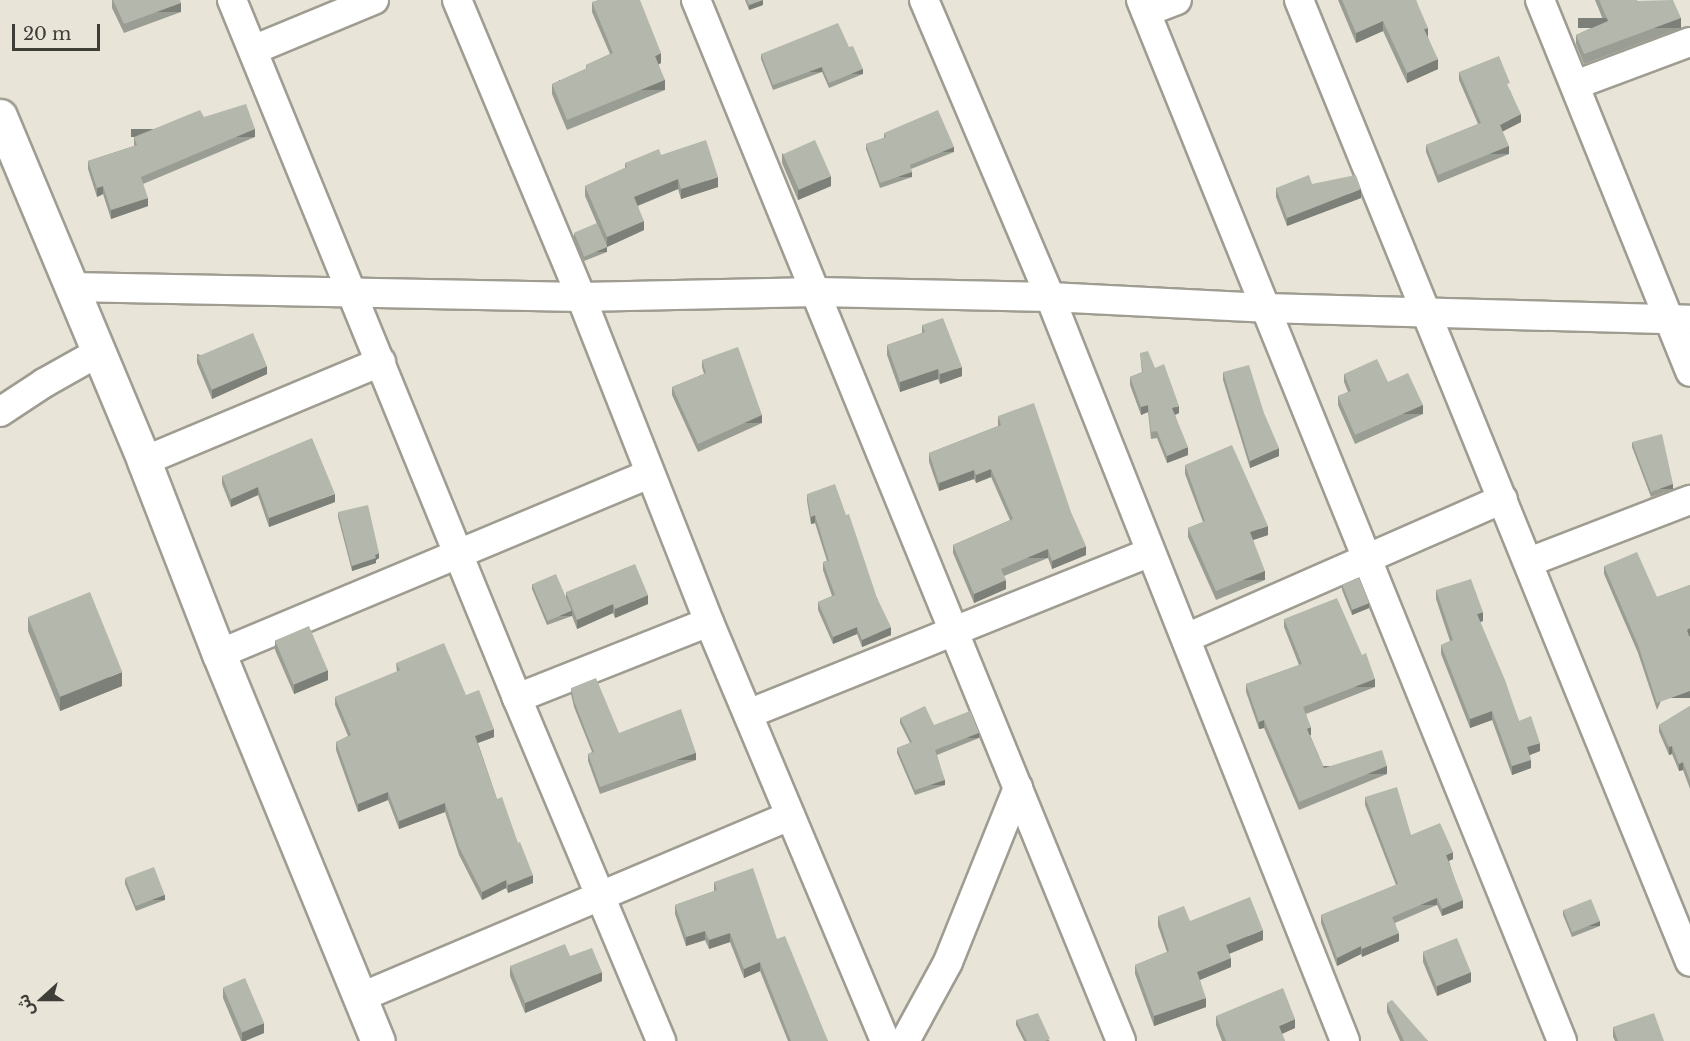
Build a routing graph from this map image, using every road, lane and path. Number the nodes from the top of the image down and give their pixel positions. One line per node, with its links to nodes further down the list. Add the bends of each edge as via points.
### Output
1 (232, 0): 11 (street)
2 (374, 0): 11 (street)
3 (457, 0): 17 (street)
4 (696, 0): 16 (street)
5 (924, 0): 18 (street)
6 (1177, 0): 9 (street)
7 (1299, 0): 20 (street)
8 (1540, 0): 12 (street)
9 (1143, 6): 19 (street)
10 (1690, 42): 12 (street)
11 (253, 50): 15 (street)
12 (1575, 85): 21 (street)
13 (0, 116): 14 (main road)
14 (71, 287): 15 (street); 22 (main road)
15 (352, 291): 17 (street); 23 (street)
16 (817, 292): 17 (street); 18 (street); 35 (street)
17 (581, 297): 27 (street)
18 (1050, 297): 19 (street); 31 (street)
19 (1264, 308): 20 (street); 32 (street)
20 (1427, 312): 21 (street); 28 (street)
21 (1679, 319): 24 (street)
22 (99, 352): 25 (street); 26 (main road)
23 (381, 362): 26 (street); 30 (street)
24 (1690, 372)
25 (0, 412)
26 (144, 460): 37 (main road)
27 (650, 474): 30 (street); 34 (street)
28 (1503, 499): 32 (street); 33 (street)
29 (1690, 500): 33 (street)
30 (459, 552): 37 (street); 38 (street)
31 (1151, 552): 35 (street); 36 (street)
32 (1366, 559): 36 (street); 51 (street)
33 (1529, 562): 43 (street)
34 (709, 622): 38 (street); 39 (street)
35 (954, 631): 39 (street); 40 (street)
36 (1186, 638): 50 (street)
37 (219, 654): 44 (main road)
38 (517, 698): 42 (street)
39 (748, 714): 41 (street)
40 (1018, 788): 48 (street, via 948,962); 49 (street)
41 (790, 816): 42 (street); 47 (street)
42 (600, 896): 44 (street); 46 (street)
43 (1690, 960)
44 (359, 998): 45 (main road)
45 (378, 1041)
46 (661, 1041)
47 (885, 1041)
48 (904, 1041)
49 (1121, 1041)
50 (1345, 1041)
51 (1562, 1041)

